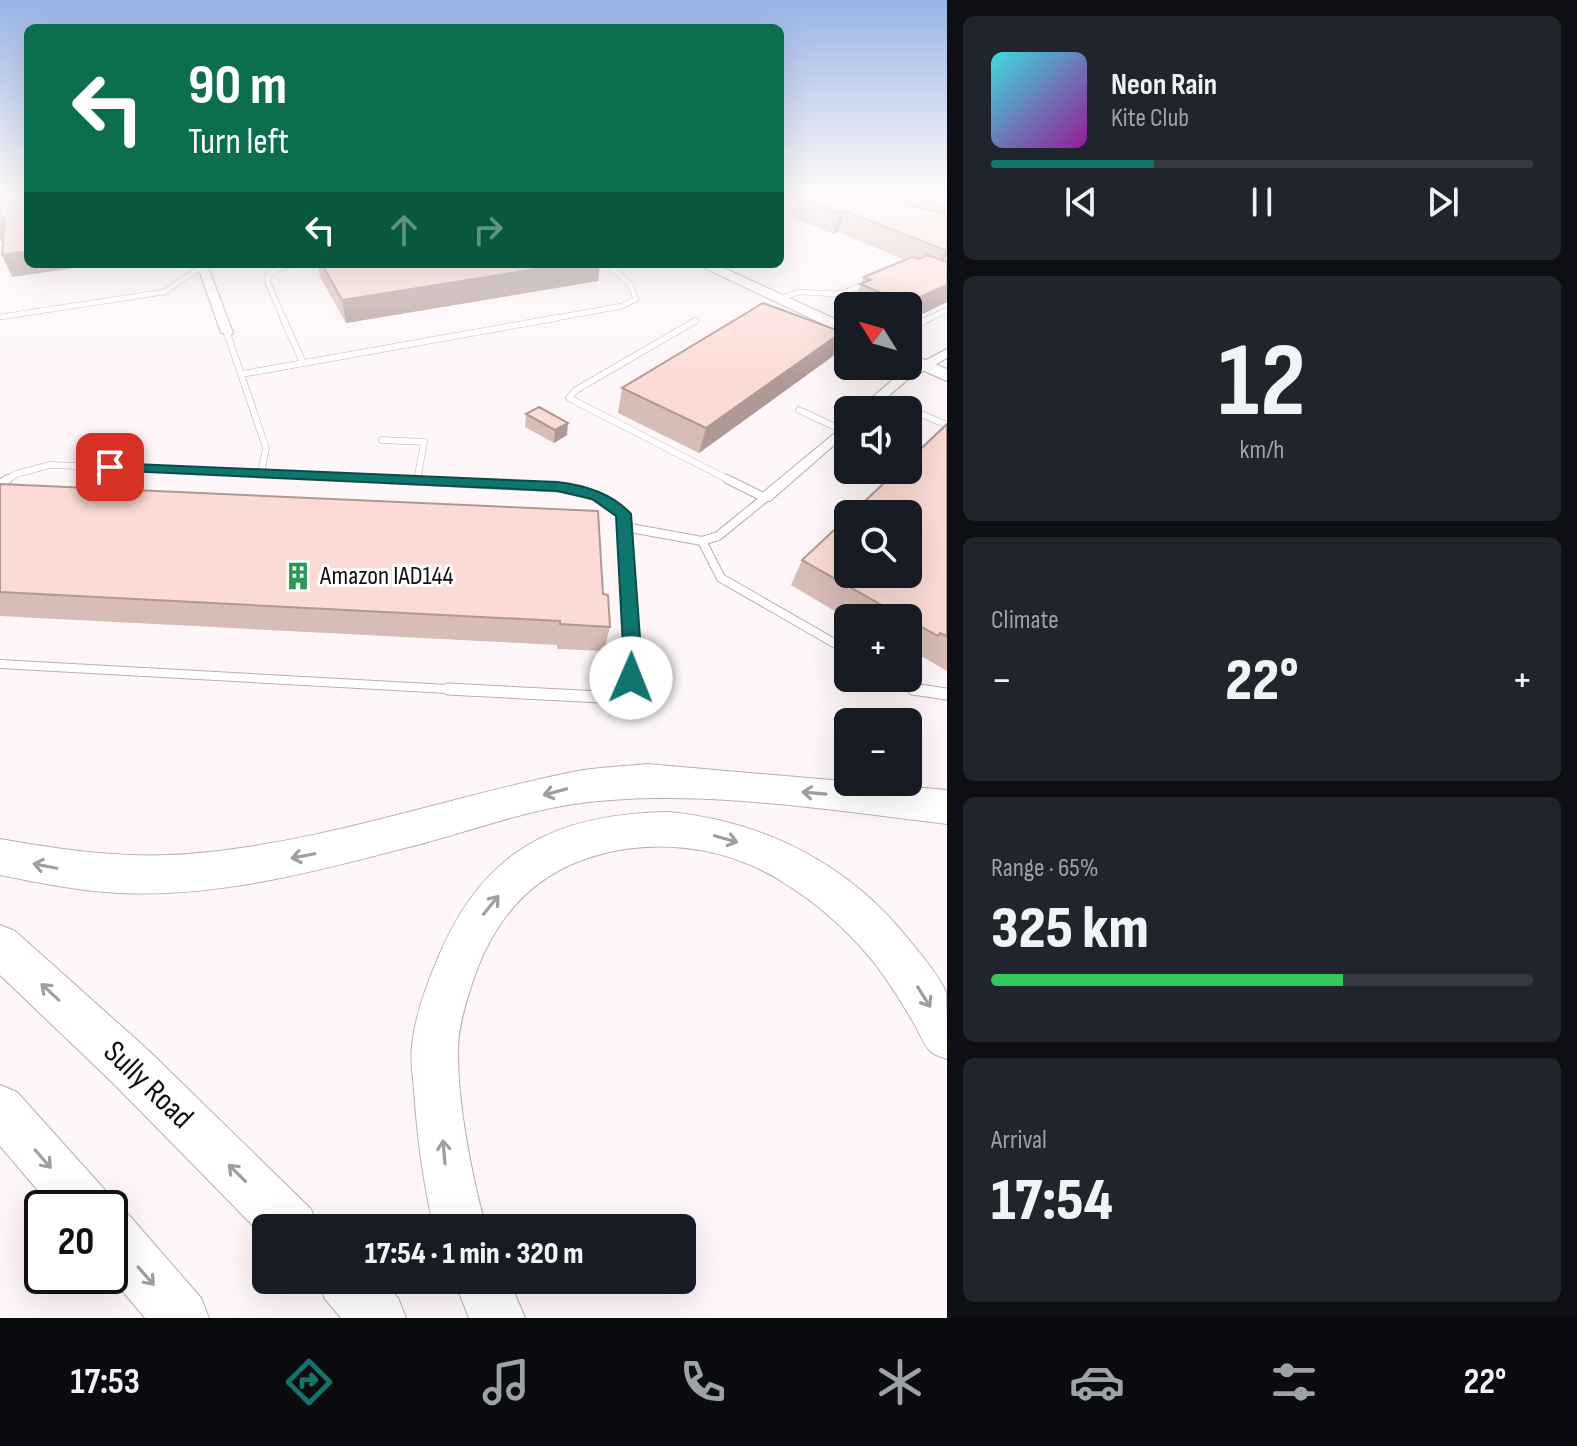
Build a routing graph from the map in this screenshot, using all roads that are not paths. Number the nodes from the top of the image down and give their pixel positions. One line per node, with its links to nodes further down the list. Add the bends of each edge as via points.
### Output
1 (198, 268): 9 (lane, via 164,292)
2 (204, 268): 13 (street)
3 (280, 268): 15 (lane, via 268,276 268,283)
4 (612, 268): 15 (lane, via 631,284 636,299 622,306)
5 (712, 268): 7 (main road)
6 (876, 280): 7 (lane, via 840,294 799,292)
7 (778, 299): 12 (main road)
8 (947, 310): 11 (lane)
9 (0, 317)
10 (695, 321): 30 (lane, via 569,398)
11 (922, 322)
12 (834, 325)
13 (227, 333): 18 (lane)
14 (947, 353): 17 (street)
15 (303, 363): 18 (lane)
16 (922, 364): 17 (main road)
17 (926, 366): 19 (main road); 20 (street)
18 (242, 374): 27 (lane, via 266,448)
19 (947, 376)
20 (878, 396)
21 (799, 410): 23 (lane)
22 (922, 414): 24 (lane)
23 (834, 423)
24 (947, 425)
25 (834, 438): 30 (street)
26 (382, 440): 28 (lane, via 424,442)
27 (261, 473): 28 (lane); 29 (lane, via 50,465)
28 (417, 481): 31 (lane, via 580,489 611,503 624,514)
29 (0, 484)
30 (765, 498): 32 (lane, via 718,536)
31 (625, 527): 32 (lane); 34 (lane, via 633,666 631,678 601,697)
32 (702, 541): 33 (lane, via 721,578)
33 (834, 643)
34 (0, 664)
35 (922, 692): 36 (lane)
36 (947, 694)
37 (947, 807): 38 (highway, one-way to 38, via 647,780 571,788 313,854 203,871 106,873)
38 (0, 857)
39 (0, 946): 43 (highway, Sully Road, one-way to 39)
40 (947, 1036): 44 (highway, one-way to 40, via 446,1177 434,1046 454,966 483,915 515,877 555,849 596,836 654,830 715,835 761,850 845,903 887,946)
41 (0, 1109): 42 (highway, one-way to 42)
42 (71, 1190)
43 (278, 1214)
44 (456, 1214)
45 (128, 1255): 48 (highway, one-way to 48)
46 (357, 1294): 49 (highway)
47 (487, 1294): 50 (highway)
48 (181, 1318)
49 (378, 1318)
50 (497, 1318)

